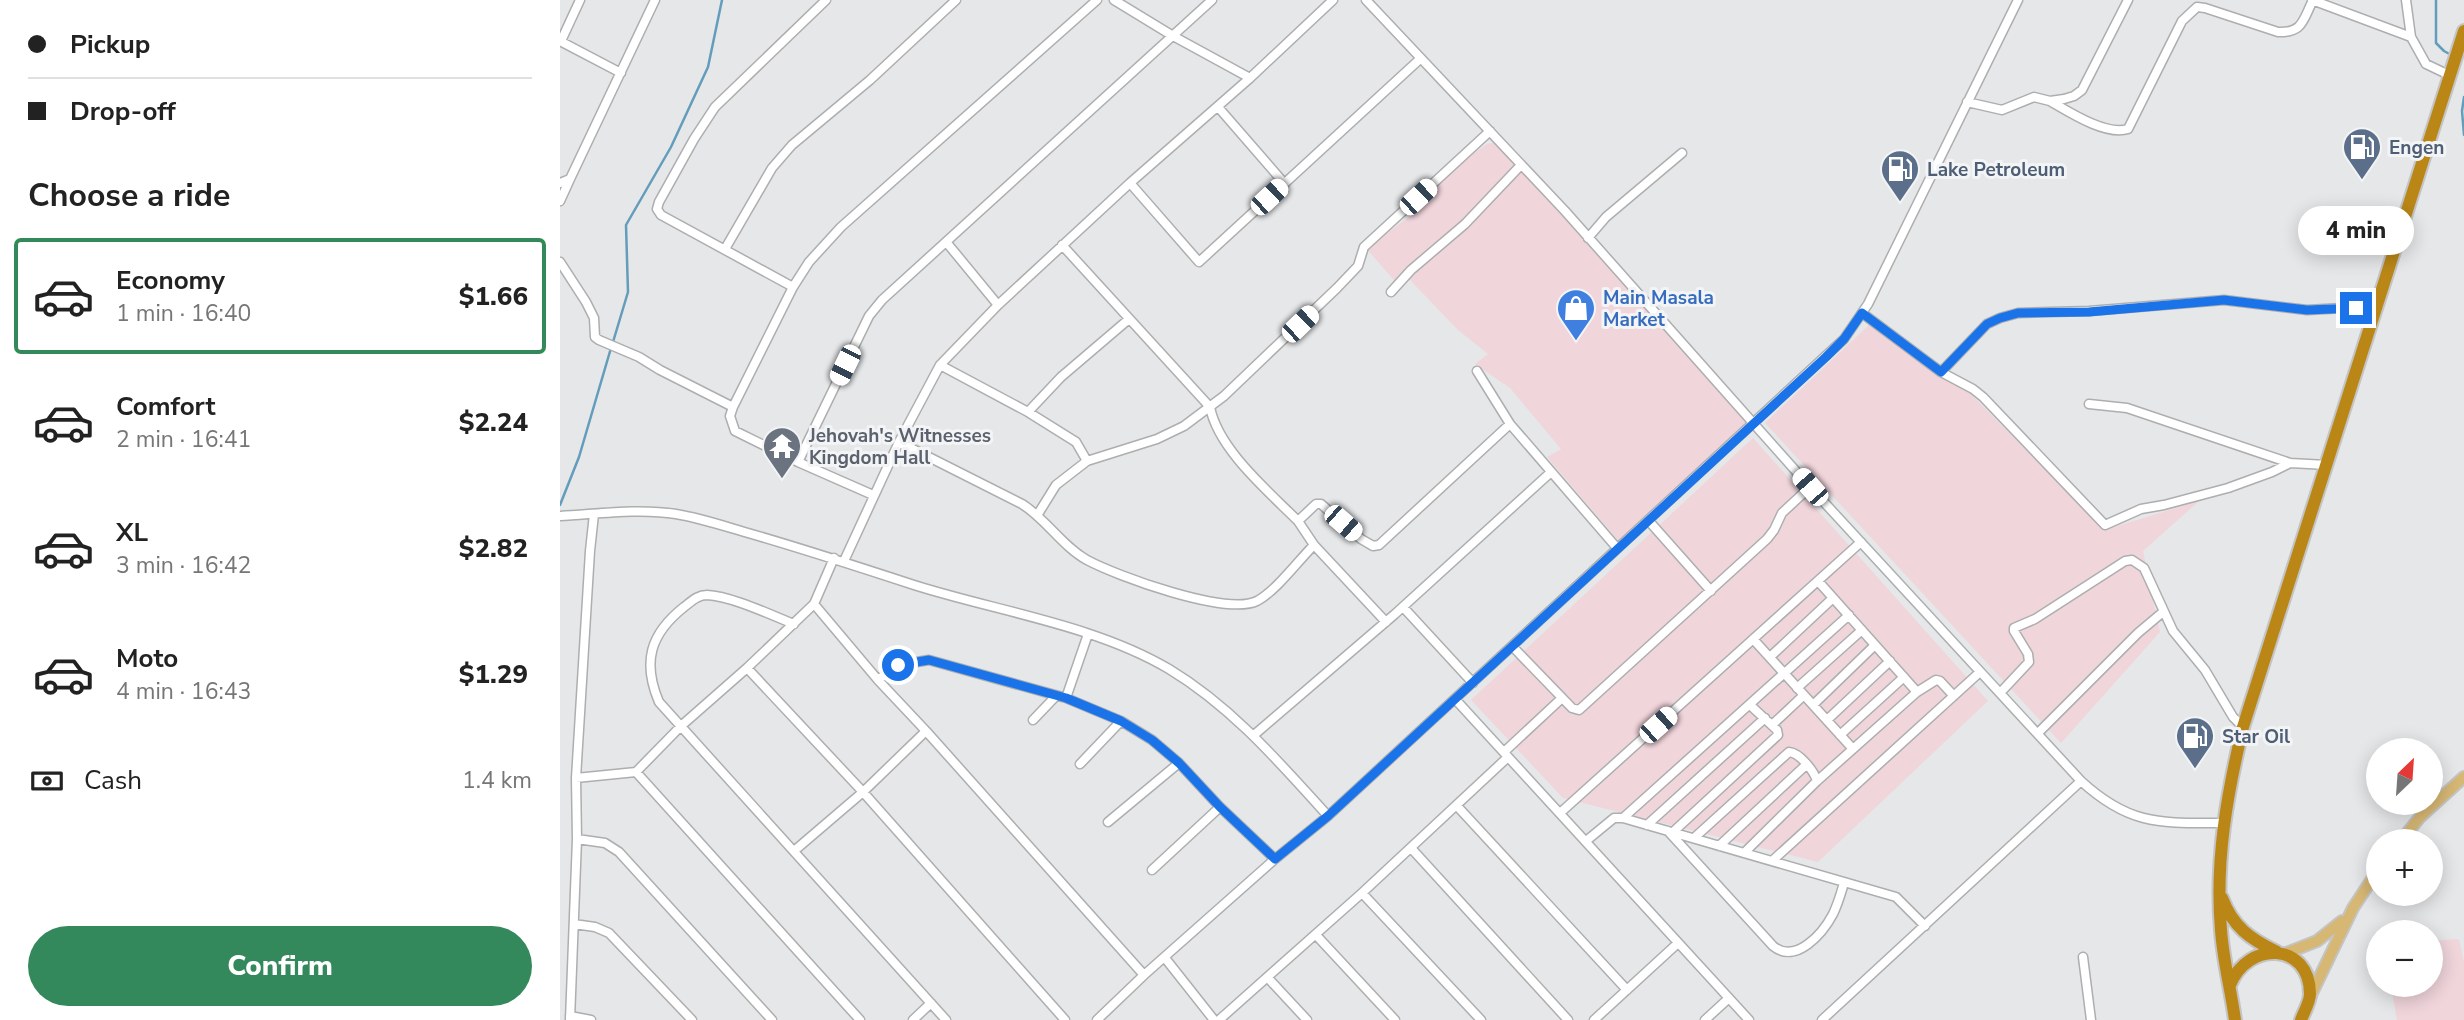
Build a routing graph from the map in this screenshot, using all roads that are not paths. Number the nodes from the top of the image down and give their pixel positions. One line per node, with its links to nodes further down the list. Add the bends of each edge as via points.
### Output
1 (580, 0): 18 (street)
2 (655, 0): 20 (street)
3 (826, 0): 37 (street, via 715,107 659,202 661,215)
4 (956, 0): 37 (street, via 792,145 772,168)
5 (1097, 0): 39 (street, via 841,227 808,262)
6 (1114, 0): 16 (street)
7 (1212, 0): 16 (street)
8 (1333, 0): 22 (street)
9 (2006, 0): 14 (street)
10 (2128, 0): 23 (street, via 2082,90)
11 (2312, 0): 17 (street); 23 (street, via 2301,26 2289,33 2197,7 2182,21 2129,129 2092,123)
12 (2406, 0): 17 (street)
13 (1370, 1): 19 (street)
14 (2018, 1): 24 (street)
15 (2464, 31): 21 (highway)
16 (1173, 36): 22 (street); 35 (street)
17 (2411, 37): 21 (street, via 2426,64)
18 (560, 41): 20 (street)
19 (1420, 58): 26 (street); 32 (street)
20 (621, 73): 29 (street)
21 (2449, 75): 42 (highway)
22 (1250, 78): 25 (street)
23 (2050, 100): 24 (street, via 2034,97 2002,110)
24 (1967, 102): 43 (street)
25 (1218, 107): 31 (street); 32 (street)
26 (1490, 131): 28 (street); 50 (street, via 1364,247 1358,266 1337,288)
27 (1682, 153): 34 (street)
28 (1521, 165): 34 (street); 40 (street)
29 (570, 179): 30 (street); 33 (street)
30 (560, 183)
31 (1130, 183): 32 (street, via 1199,262); 36 (street)
32 (1284, 183)
33 (560, 201)
34 (1588, 238): 52 (street)
35 (947, 243): 41 (street); 56 (street, via 869,316)
36 (1062, 246): 41 (street); 44 (street)
37 (725, 249): 39 (street)
38 (560, 262): 49 (street, via 594,318 595,337)
39 (793, 287): 49 (street)
40 (1391, 292)
41 (998, 305): 45 (street)
42 (2378, 306): 47 (street, via 2307,310 2224,300 2018,313 1987,324); 58 (highway)
43 (1862, 313): 47 (street); 52 (street, via 1844,339)
44 (1129, 319): 50 (street); 51 (street)
45 (940, 365): 51 (street); 54 (street)
46 (1477, 372): 53 (street)
47 (1941, 372): 57 (street, via 1983,397 2108,526 2141,509 2228,488)
48 (2089, 404): 57 (street, via 2127,408)
49 (733, 407): 56 (street, via 730,416 736,431)
50 (1210, 407): 55 (street, via 1157,439); 66 (street, via 1227,446)
51 (1028, 412): 55 (street, via 1076,442)
52 (1754, 423): 60 (street); 65 (street)
53 (1510, 424): 59 (street); 66 (street, via 1379,545 1361,539 1321,504)
54 (899, 442): 61 (street); 62 (street)
55 (1087, 461): 62 (street, via 1056,485)
56 (798, 463): 61 (street)
57 (2290, 463): 58 (street)
58 (2327, 465): 111 (highway)
59 (1550, 473): 69 (street); 76 (street)
60 (1810, 487): 67 (street); 73 (street, via 1782,513 1766,539)
61 (873, 495): 71 (street)
62 (1038, 513): 68 (street, via 1086,559 1186,596 1228,605 1254,602 1266,595)
63 (594, 514): 64 (street); 70 (street, via 675,514); 123 (street)
64 (561, 516)
65 (1648, 520): 69 (street); 73 (street)
66 (1298, 521): 68 (street)
67 (1861, 542): 72 (street); 89 (street)
68 (1314, 545): 79 (street)
69 (1617, 548): 85 (street)
70 (834, 558): 71 (street); 75 (street)
71 (844, 561): 82 (street)
72 (1818, 581): 74 (street); 83 (street)
73 (1711, 592): 101 (street, via 1584,707 1575,710)
74 (1833, 597): 78 (street); 86 (street)
75 (814, 604): 80 (street); 92 (street)
76 (1403, 607): 79 (street); 93 (street)
77 (2163, 612): 96 (street, via 2144,568 2125,561 2014,628 2029,662); 111 (street); 113 (street)
78 (1849, 615): 81 (street); 90 (street)
79 (1386, 622): 115 (street)
80 (794, 624): 88 (street); 110 (street, via 707,595 698,596 677,612 654,640 652,686 659,702)
81 (1862, 630): 84 (street); 94 (street)
82 (1088, 634): 100 (street); 115 (street, via 1169,669)
83 (1753, 639): 86 (street); 129 (street)
84 (1875, 645): 87 (street); 104 (street)
85 (1513, 646): 93 (street); 101 (street)
86 (1770, 657): 90 (street)
87 (1889, 661): 91 (street); 107 (street)
88 (747, 667): 110 (street); 126 (street)
89 (1980, 671): 96 (street); 98 (street)
90 (1785, 674): 94 (street); 103 (street)
91 (1904, 677): 95 (street); 114 (street)
92 (878, 680): 99 (street, via 898,665 929,660); 112 (street)
93 (1473, 683): 102 (street)
94 (1797, 688): 97 (street)
95 (1917, 692): 98 (street, via 1936,680); 116 (street)
96 (2000, 693): 113 (street)
97 (1804, 695): 104 (street); 109 (street)
98 (1953, 695): 145 (street)
99 (1056, 696): 100 (street); 106 (street)
100 (1066, 698): 108 (street)
101 (1562, 698): 117 (street)
102 (1455, 699): 117 (street); 130 (street)
103 (1750, 705): 105 (street); 131 (street)
104 (1813, 705): 107 (street)
105 (1765, 718): 109 (street); 134 (street)
106 (1033, 720)
107 (1827, 720): 114 (street)
108 (1121, 721): 118 (street); 119 (street)
109 (1772, 725): 136 (street, via 1777,737)
110 (681, 726): 121 (street); 142 (street)
111 (2243, 727): 133 (highway)
112 (926, 731): 126 (street); 159 (street)
113 (2038, 733): 125 (street)
114 (1840, 735): 116 (street)
115 (1254, 736): 130 (street)
116 (1853, 749): 124 (street)
117 (1506, 754): 127 (street); 129 (street)
118 (1179, 763): 128 (street); 132 (street)
119 (1080, 764)
120 (1806, 765): 124 (street); 137 (street, via 1789,752); 140 (street)
121 (636, 772): 123 (street); 170 (street)
122 (2464, 777): 135 (main road)
123 (576, 778): 138 (street)
124 (1817, 781): 143 (street)
125 (2081, 781): 133 (street, via 2132,816); 153 (street)
126 (863, 793): 142 (street); 173 (street)
127 (1457, 806): 141 (street); 162 (street)
128 (1220, 807): 144 (street); 146 (street)
129 (1560, 813): 139 (street)
130 (1328, 816): 144 (street)
131 (1623, 818): 134 (street); 139 (street, via 1610,820)
132 (1108, 822)
133 (2223, 823): 149 (highway)
134 (1647, 825): 136 (street)
135 (2410, 829)
136 (1670, 831): 137 (street); 147 (street, via 1782,951 1800,950 1825,926)
137 (1694, 838): 140 (street)
138 (577, 839): 152 (street); 169 (street, via 605,843 619,852)
139 (1586, 841): 155 (street)
140 (1719, 846): 143 (street)
141 (1411, 848): 150 (street); 180 (street)
142 (794, 851): 165 (street)
143 (1744, 853): 145 (street)
144 (1275, 859): 158 (street)
145 (1772, 862): 147 (street)
146 (1152, 870)
147 (1844, 883): 153 (street, via 1896,897)
148 (2366, 888): 151 (main road)
149 (2220, 891): 156 (highway, via 2235,925 2252,940); 161 (highway, via 2222,946)
150 (1362, 893): 154 (street); 179 (street)
151 (2353, 908): 156 (main road, via 2326,936); 163 (main road)
152 (574, 925): 166 (street); 168 (street, via 609,933)
153 (1925, 926): 184 (street)
154 (1316, 935): 160 (street); 178 (street)
155 (1678, 943): 162 (street); 164 (street)
156 (2280, 953): 161 (highway, via 2256,955 2243,964); 163 (highway, via 2303,970)
157 (2083, 957): 185 (street)
158 (1165, 958): 159 (street); 175 (street)
159 (1144, 975): 174 (street)
160 (1268, 978): 176 (street); 177 (street)
161 (2230, 985): 186 (highway)
162 (1627, 990): 181 (street)
163 (2310, 997): 187 (highway)
164 (1729, 998): 182 (street); 183 (street)
165 (931, 1003): 171 (street); 172 (street)
166 (570, 1018): 167 (street)
167 (591, 1020)
168 (692, 1020)
169 (772, 1020)
170 (860, 1020)
171 (913, 1020)
172 (946, 1020)
173 (1065, 1020)
174 (1097, 1020)
175 (1214, 1020)
176 (1219, 1020)
177 (1307, 1020)
178 (1395, 1020)
179 (1481, 1020)
180 (1568, 1020)
181 (1594, 1020)
182 (1705, 1020)
183 (1749, 1020)
184 (1822, 1020)
185 (2091, 1020)
186 (2235, 1020)
187 (2301, 1020)

